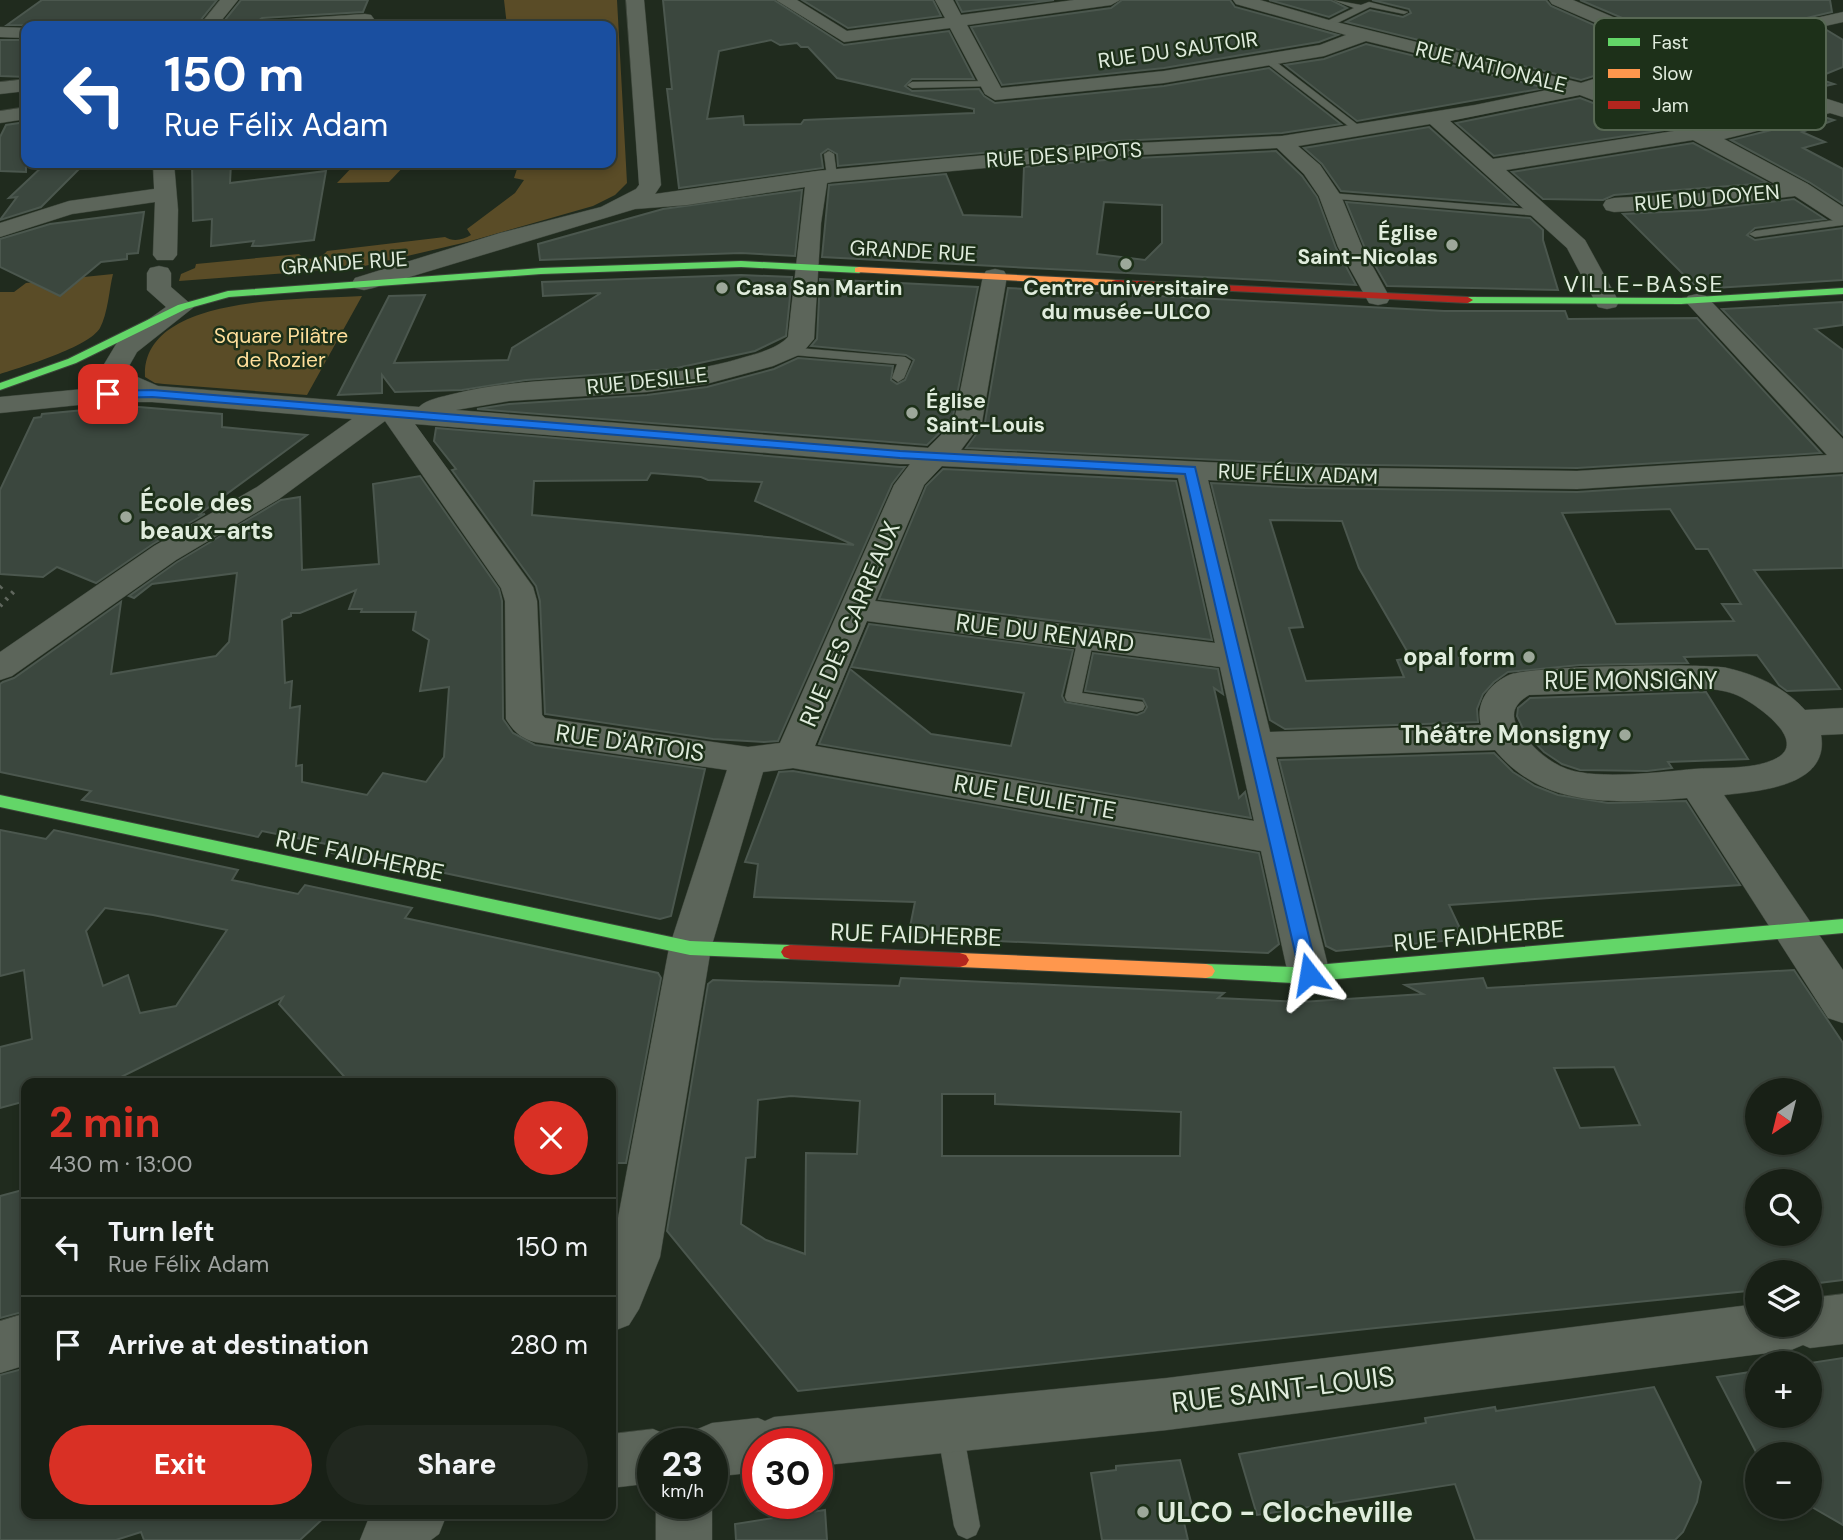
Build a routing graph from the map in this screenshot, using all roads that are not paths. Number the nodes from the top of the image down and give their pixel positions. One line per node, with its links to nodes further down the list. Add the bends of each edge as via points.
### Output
1 (229, 0): 13 (street)
2 (375, 0): 14 (street)
3 (635, 0): 43 (street, via 650,185)
4 (785, 0): 15 (street, via 844,37)
5 (944, 0): 15 (street)
6 (1111, 0): 15 (street)
7 (1242, 0): 16 (street, RUE NATIONALE)
8 (1337, 0): 10 (lane)
9 (1558, 0): 12 (street)
10 (1360, 7): 11 (lane, via 1369,4); 16 (lane)
11 (1404, 12)
12 (1598, 18)
13 (212, 21)
14 (365, 21)
15 (955, 21): 25 (street)
16 (1326, 25): 19 (street, RUE NATIONALE)
17 (0, 32): 18 (street)
18 (21, 33)
19 (1364, 35): 20 (street, RUE DU SAUTOIR, via 1324,50); 26 (street, RUE NATIONALE)
20 (1268, 60): 25 (street, RUE DU SAUTOIR, via 1156,79); 31 (lane)
21 (912, 85): 25 (lane)
22 (1594, 85): 26 (street, RUE DES PIPOTS)
23 (21, 86): 24 (street)
24 (0, 88)
25 (992, 89)
26 (1582, 89): 27 (street, RUE NATIONALE); 30 (street, RUE DES PIPOTS)
27 (1594, 94)
28 (21, 114): 29 (street)
29 (0, 117)
30 (1435, 118): 31 (street, RUE DES PIPOTS); 37 (street)
31 (1359, 130): 35 (street, RUE DES PIPOTS)
32 (1683, 130): 34 (street, RUE NATIONALE)
33 (1729, 130): 34 (street)
34 (1698, 136): 37 (street); 40 (street, RUE NATIONALE)
35 (1282, 142): 39 (street, RUE DES PIPOTS, via 1117,150); 42 (street)
36 (829, 154): 39 (lane)
37 (1488, 166): 44 (street)
38 (163, 168): 41 (street)
39 (824, 176): 43 (street, RUE DES PIPOTS); 50 (street)
40 (1800, 189): 45 (street, RUE DU DOYEN); 46 (street, RUE NATIONALE)
41 (166, 194): 48 (street, via 75,206); 58 (street, via 159,290)
42 (1330, 196): 44 (lane); 55 (street, via 1350,247)
43 (631, 203): 47 (street, RUE DES PIPOTS)
44 (1532, 205): 57 (street, via 1580,248)
45 (1614, 205)
46 (1843, 219): 49 (lane)
47 (548, 229): 51 (street, RUE DES PIPOTS, via 515,243 505,254 516,266); 53 (street, RUE DES PIPOTS)
48 (0, 230)
49 (1755, 234)
50 (806, 265): 51 (main road, GRANDE RUE, via 691,264); 52 (main road, GRANDE RUE); 59 (street, via 801,339)
51 (541, 271): 53 (main road, GRANDE RUE)
52 (995, 276): 55 (main road, GRANDE RUE); 65 (street, RUE DES CARREAUX, via 968,422 957,438)
53 (364, 283): 58 (main road, GRANDE RUE, via 243,291)
54 (1843, 291): 56 (main road, GRANDE RUE)
55 (1378, 298): 57 (main road, GRANDE RUE)
56 (1697, 301): 57 (main road, GRANDE RUE); 66 (street)
57 (1607, 302)
58 (182, 307): 61 (main road, GRANDE RUE, via 72,361); 62 (street, via 127,347 117,361 117,372 125,381)
59 (786, 351): 60 (lane, via 905,361); 64 (street, RUE DESILLE, via 706,377 486,395)
60 (898, 379)
61 (0, 387)
62 (152, 394): 63 (street, RUE FÉLIX ADAM); 64 (street, RUE FÉLIX ADAM)
63 (0, 405)
64 (396, 415): 65 (street, RUE FÉLIX ADAM); 72 (street, via 165,553); 79 (street, RUE D'ARTOIS, via 517,587 524,719 528,724 544,732)
65 (934, 456): 68 (street, RUE FÉLIX ADAM); 69 (street, RUE DES CARREAUX, via 909,485)
66 (1843, 456)
67 (1843, 463): 68 (street, RUE FÉLIX ADAM, via 1547,480)
68 (1191, 470): 71 (street)
69 (855, 610): 70 (street, RUE DU RENARD); 78 (street, RUE DES CARREAUX)
70 (1086, 638): 71 (street, RUE DU RENARD); 73 (lane, via 1073,697)
71 (1234, 657): 77 (street)
72 (0, 668)
73 (1137, 706)
74 (1843, 721): 75 (street)
75 (1797, 723): 76 (street, RUE MONSIGNY, via 1771,698 1729,680 1535,681 1512,686 1498,697 1496,714); 80 (street, RUE MONSIGNY, via 1804,745 1787,769 1760,777)
76 (1505, 737): 77 (street); 80 (street, RUE MONSIGNY, via 1536,771 1569,785)
77 (1255, 745): 82 (street)
78 (793, 755): 79 (street, RUE DES CARREAUX); 82 (street, RUE LEULIETTE)
79 (748, 760): 85 (street)
80 (1696, 782): 84 (street)
81 (0, 801): 85 (main road, RUE FAIDHERBE)
82 (1276, 839): 86 (street)
83 (1843, 926): 84 (main road, RUE FAIDHERBE)
84 (1793, 930): 86 (main road, RUE FAIDHERBE); 87 (street)
85 (691, 948): 86 (main road, RUE FAIDHERBE); 88 (street, via 635,1257)
86 (1309, 974)
87 (1843, 1005)
88 (616, 1299)
89 (1843, 1319): 90 (street)
90 (1822, 1321)
91 (1745, 1331): 94 (street, RUE SAINT-LOUIS, via 1180,1403)
92 (21, 1341): 93 (street)
93 (0, 1347)
94 (949, 1426): 95 (street, RUE SAINT-LOUIS); 99 (lane)
95 (833, 1438)
96 (637, 1458): 97 (street)
97 (616, 1460)
98 (684, 1519): 100 (street)
99 (967, 1526)
100 (684, 1540)

